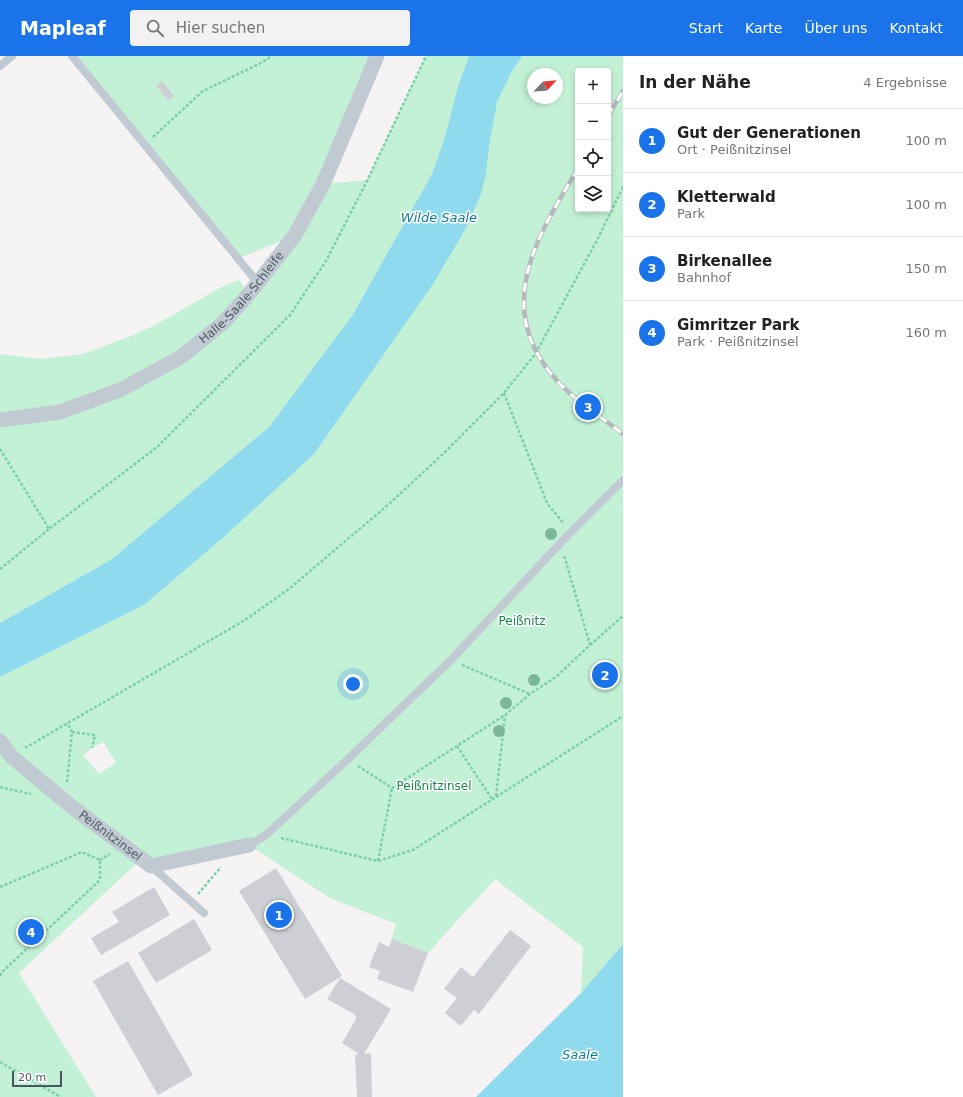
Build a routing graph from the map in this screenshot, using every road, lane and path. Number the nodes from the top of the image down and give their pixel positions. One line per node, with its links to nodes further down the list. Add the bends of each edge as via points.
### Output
1 (12, 56): 5 (lane)
2 (72, 56): 6 (lane)
3 (272, 56): 6 (path, via 203,91)
4 (377, 56): 8 (street, Halle-Saale-Schleife, via 323,184 295,235)
5 (0, 66)
6 (145, 145): 8 (lane)
7 (623, 188): 18 (path, via 536,353 504,393 443,454 372,519 289,589 192,652)
8 (258, 283): 9 (street, Halle-Saale-Schleife, via 224,322 181,356 120,390 60,412)
9 (0, 420)
10 (623, 480): 15 (lane, Peißnitzinsel)
11 (49, 529): 12 (path)
12 (0, 569)
13 (623, 616): 14 (path)
14 (590, 645)
15 (451, 660): 16 (path); 24 (lane, Peißnitzinsel)
16 (530, 694)
17 (623, 717): 26 (path)
18 (67, 723): 19 (path); 21 (path)
19 (72, 732): 23 (path, via 95,735); 28 (path)
20 (0, 741): 28 (street, Peißnitzinsel, via 12,757)
21 (36, 742)
22 (457, 746): 25 (path); 26 (path, via 505,715); 27 (path)
23 (92, 748)
24 (348, 760): 25 (path); 29 (lane, Peißnitzinsel)
25 (392, 788): 31 (path)
26 (496, 796): 27 (path)
27 (492, 799): 31 (path, via 414,850)
28 (65, 801): 32 (street, Peißnitzinsel)
29 (266, 835): 30 (lane, Peißnitzinsel); 31 (path)
30 (244, 846): 32 (street, Peißnitzinsel); 34 (path)
31 (378, 861)
32 (151, 866): 34 (lane)
33 (0, 887): 36 (path, via 82,852 100,860 100,880)
34 (191, 901): 35 (lane)
35 (204, 913)
36 (0, 973)
37 (0, 1062): 38 (path)
38 (61, 1097)

